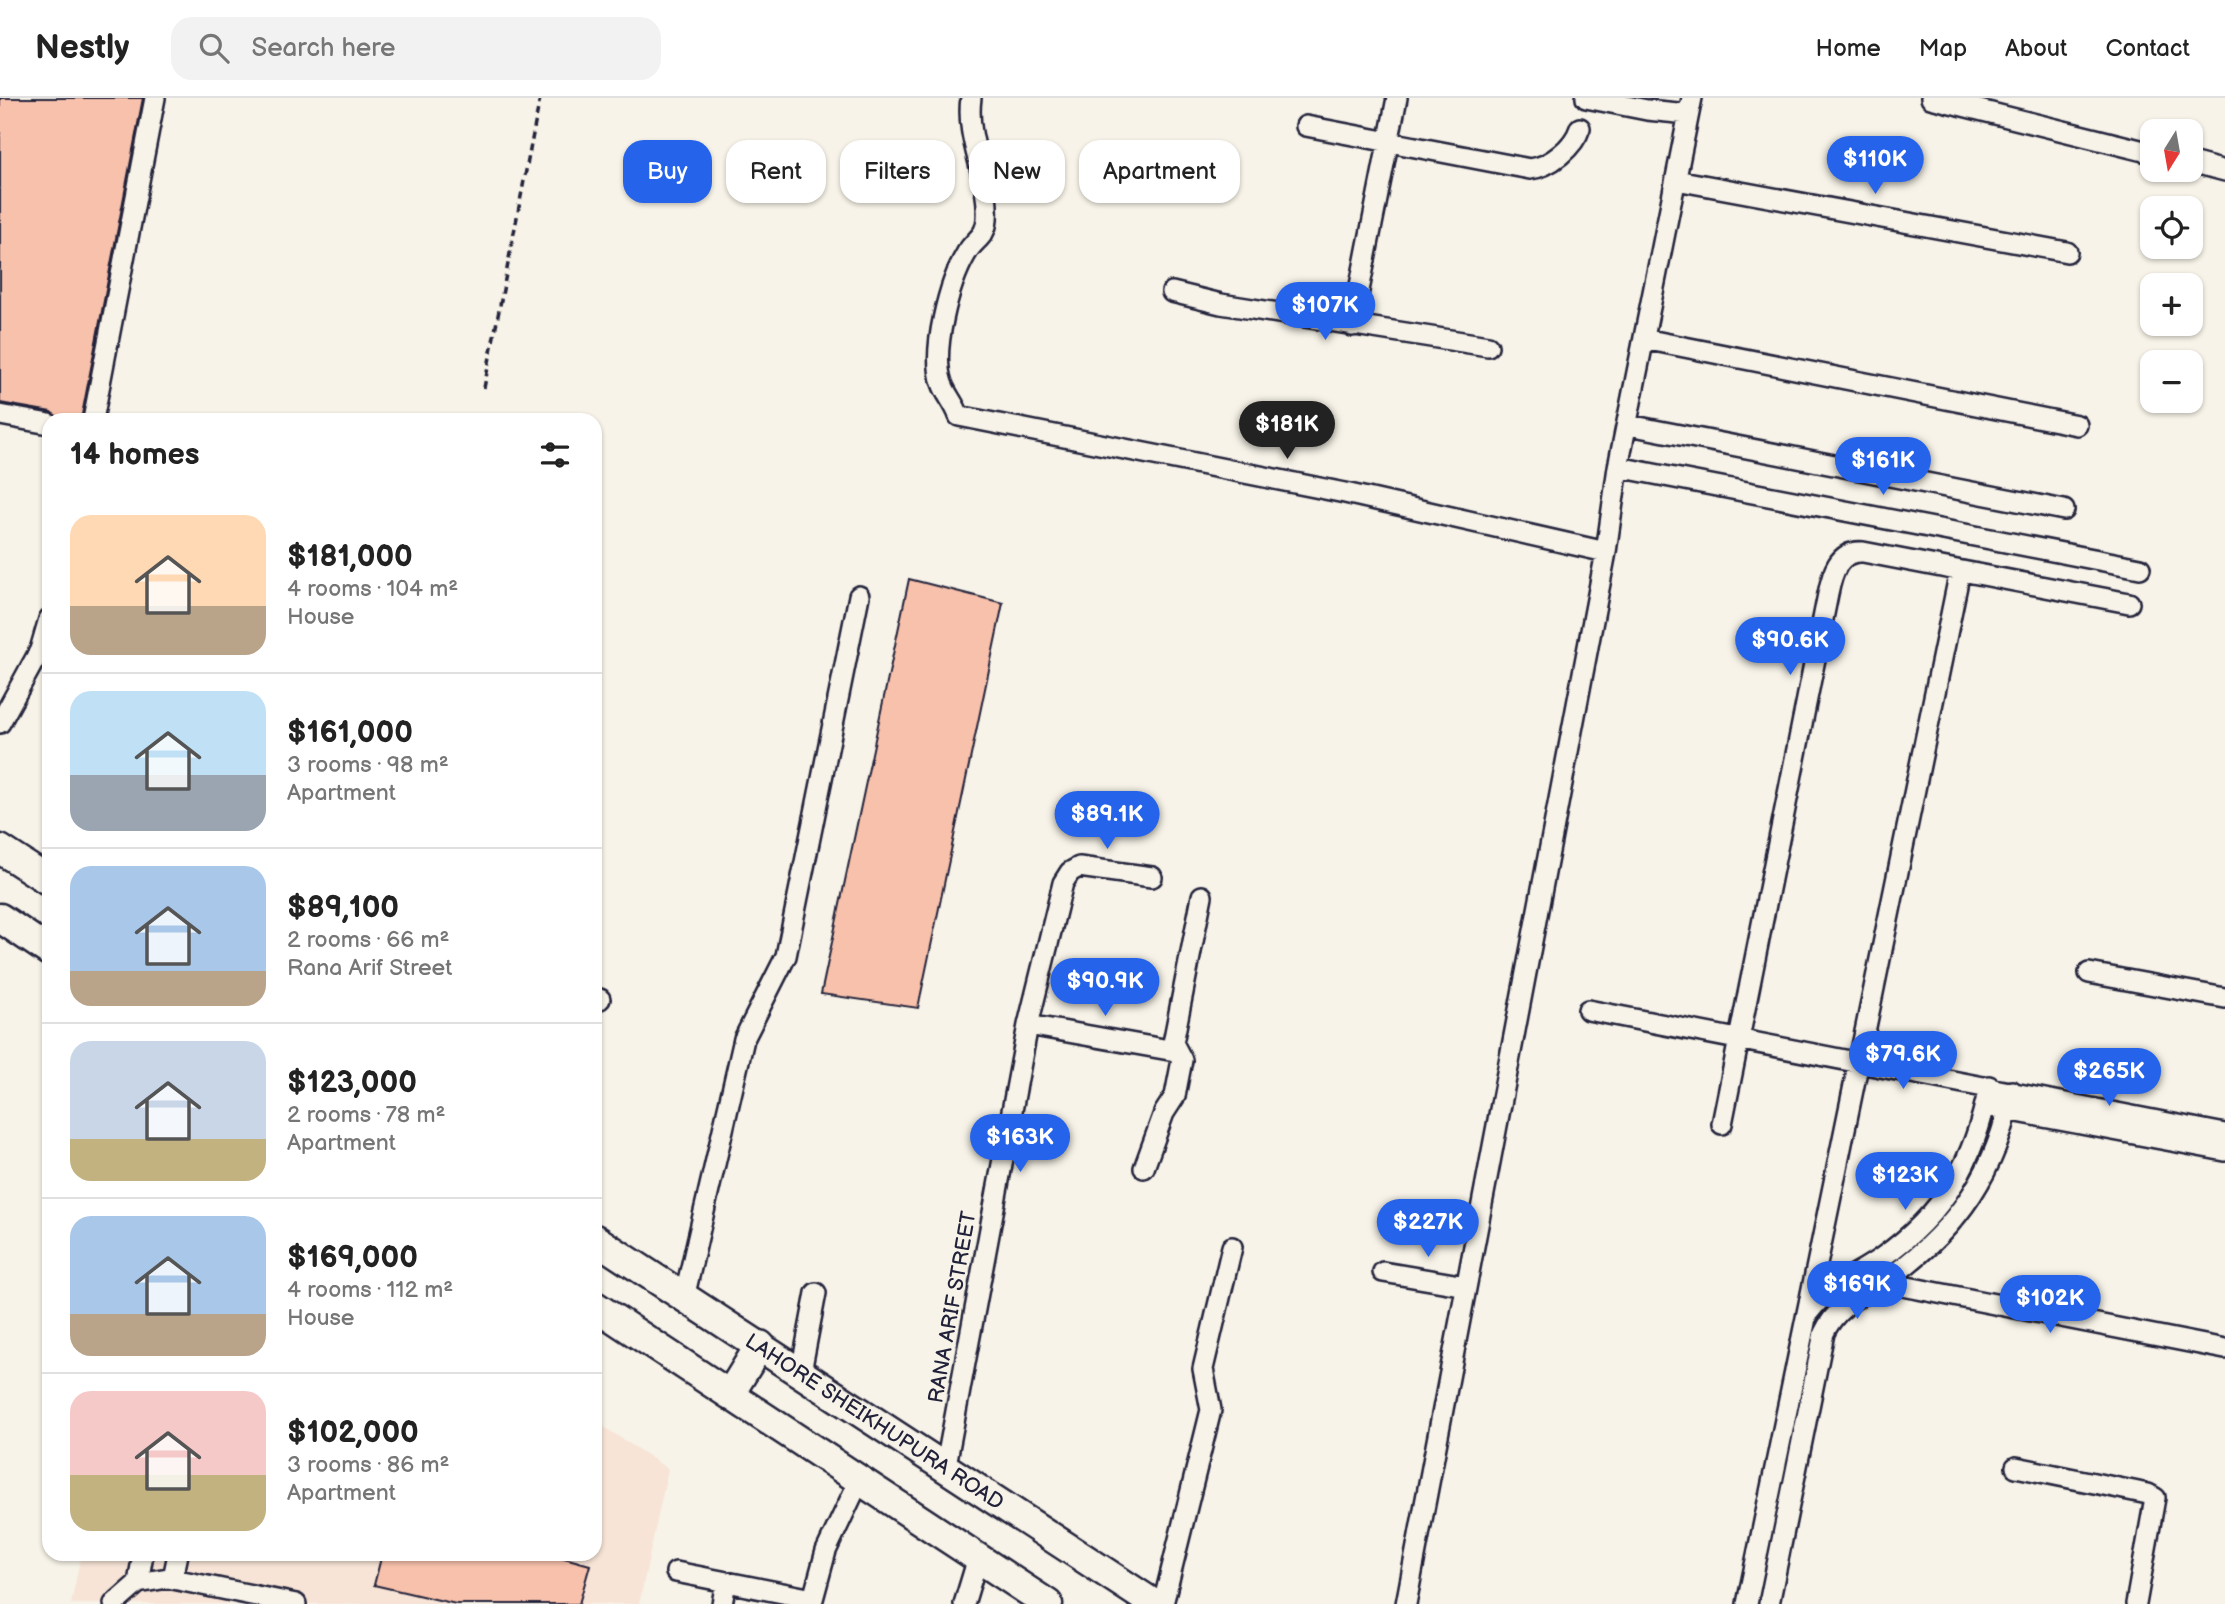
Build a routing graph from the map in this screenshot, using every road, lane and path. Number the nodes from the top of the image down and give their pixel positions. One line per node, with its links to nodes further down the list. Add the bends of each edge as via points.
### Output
1 (155, 98): 21 (street)
2 (540, 98): 20 (path)
3 (971, 98): 28 (street, via 986,228 961,264 939,347 942,384 954,399 959,416 1345,493)
4 (1397, 98): 10 (street)
5 (1586, 98): 7 (street, via 1647,110)
6 (1931, 98): 11 (street)
7 (1690, 106): 14 (street)
8 (1306, 126): 10 (street)
9 (1580, 128): 10 (street, via 1564,150 1535,169)
10 (1388, 143): 17 (street)
11 (2140, 150)
12 (2203, 165): 13 (street)
13 (2225, 170)
14 (1675, 180): 15 (street); 18 (street)
15 (2067, 252)
16 (1172, 292): 17 (street)
17 (1352, 326): 19 (street)
18 (1644, 339): 24 (street); 25 (street)
19 (1488, 346)
20 (484, 388)
21 (94, 413)
22 (0, 415): 23 (street)
23 (42, 423)
24 (1629, 425): 26 (street); 27 (street)
25 (2077, 425)
26 (1618, 467): 28 (street); 29 (street)
27 (2064, 510)
28 (1606, 552): 58 (street)
29 (2140, 568)
30 (1960, 570): 32 (street); 45 (street, via 1857,552 1844,556 1835,568); 47 (street)
31 (859, 596): 60 (street, via 786,956 744,1039)
32 (2129, 603)
33 (42, 643): 34 (street)
34 (0, 723)
35 (0, 849): 36 (highway)
36 (42, 876)
37 (1152, 877): 44 (street, RANA ARIF STREET, via 1079,867 1070,872 1063,883)
38 (1202, 896): 46 (street)
39 (0, 919): 40 (highway)
40 (42, 946)
41 (2089, 973): 42 (street)
42 (2225, 998)
43 (1588, 1010): 45 (street)
44 (1028, 1025): 46 (street); 67 (street, RANA ARIF STREET)
45 (1737, 1038): 47 (street); 50 (street)
46 (1175, 1051): 53 (street, via 1182,1060 1175,1096)
47 (1859, 1062): 48 (street); 62 (street)
48 (1987, 1096): 49 (street); 62 (street, via 1972,1153 1937,1207 1895,1247 1827,1292)
49 (2010, 1100): 51 (street); 52 (street); 57 (street, via 1997,1152 1975,1190 1927,1245)
50 (1722, 1124)
51 (2225, 1134)
52 (2225, 1151)
53 (1144, 1168)
54 (602, 1243): 60 (highway, LAHORE SHEIKHUPURA ROAD)
55 (1232, 1247): 83 (street, via 1203,1370 1211,1410)
56 (1382, 1272): 58 (street)
57 (1882, 1282): 64 (street); 86 (street, via 1841,1309 1824,1333)
58 (1466, 1286): 84 (street)
59 (816, 1293): 65 (street)
60 (684, 1298): 63 (highway, LAHORE SHEIKHUPURA ROAD)
61 (602, 1311): 66 (highway)
62 (1807, 1315): 85 (street)
63 (760, 1345): 65 (highway, LAHORE SHEIKHUPURA ROAD); 66 (highway)
64 (2225, 1349)
65 (801, 1372): 67 (highway, LAHORE SHEIKHUPURA ROAD)
66 (730, 1394): 69 (highway)
67 (946, 1465): 82 (highway, LAHORE SHEIKHUPURA ROAD)
68 (2016, 1467): 87 (street, via 2155,1498)
69 (859, 1480): 70 (highway); 75 (street, via 827,1551 814,1599)
70 (978, 1558): 77 (highway); 81 (street)
71 (142, 1561): 76 (street)
72 (177, 1561): 74 (street)
73 (676, 1572): 75 (street)
74 (173, 1578): 76 (street); 79 (street)
75 (726, 1582): 80 (street)
76 (138, 1583): 78 (street)
77 (1045, 1603)
78 (114, 1604)
79 (296, 1604)
80 (722, 1604)
81 (964, 1604)
82 (1154, 1604)
83 (1163, 1604)
84 (1406, 1604)
85 (1747, 1604)
86 (1769, 1604)
87 (2136, 1604)

